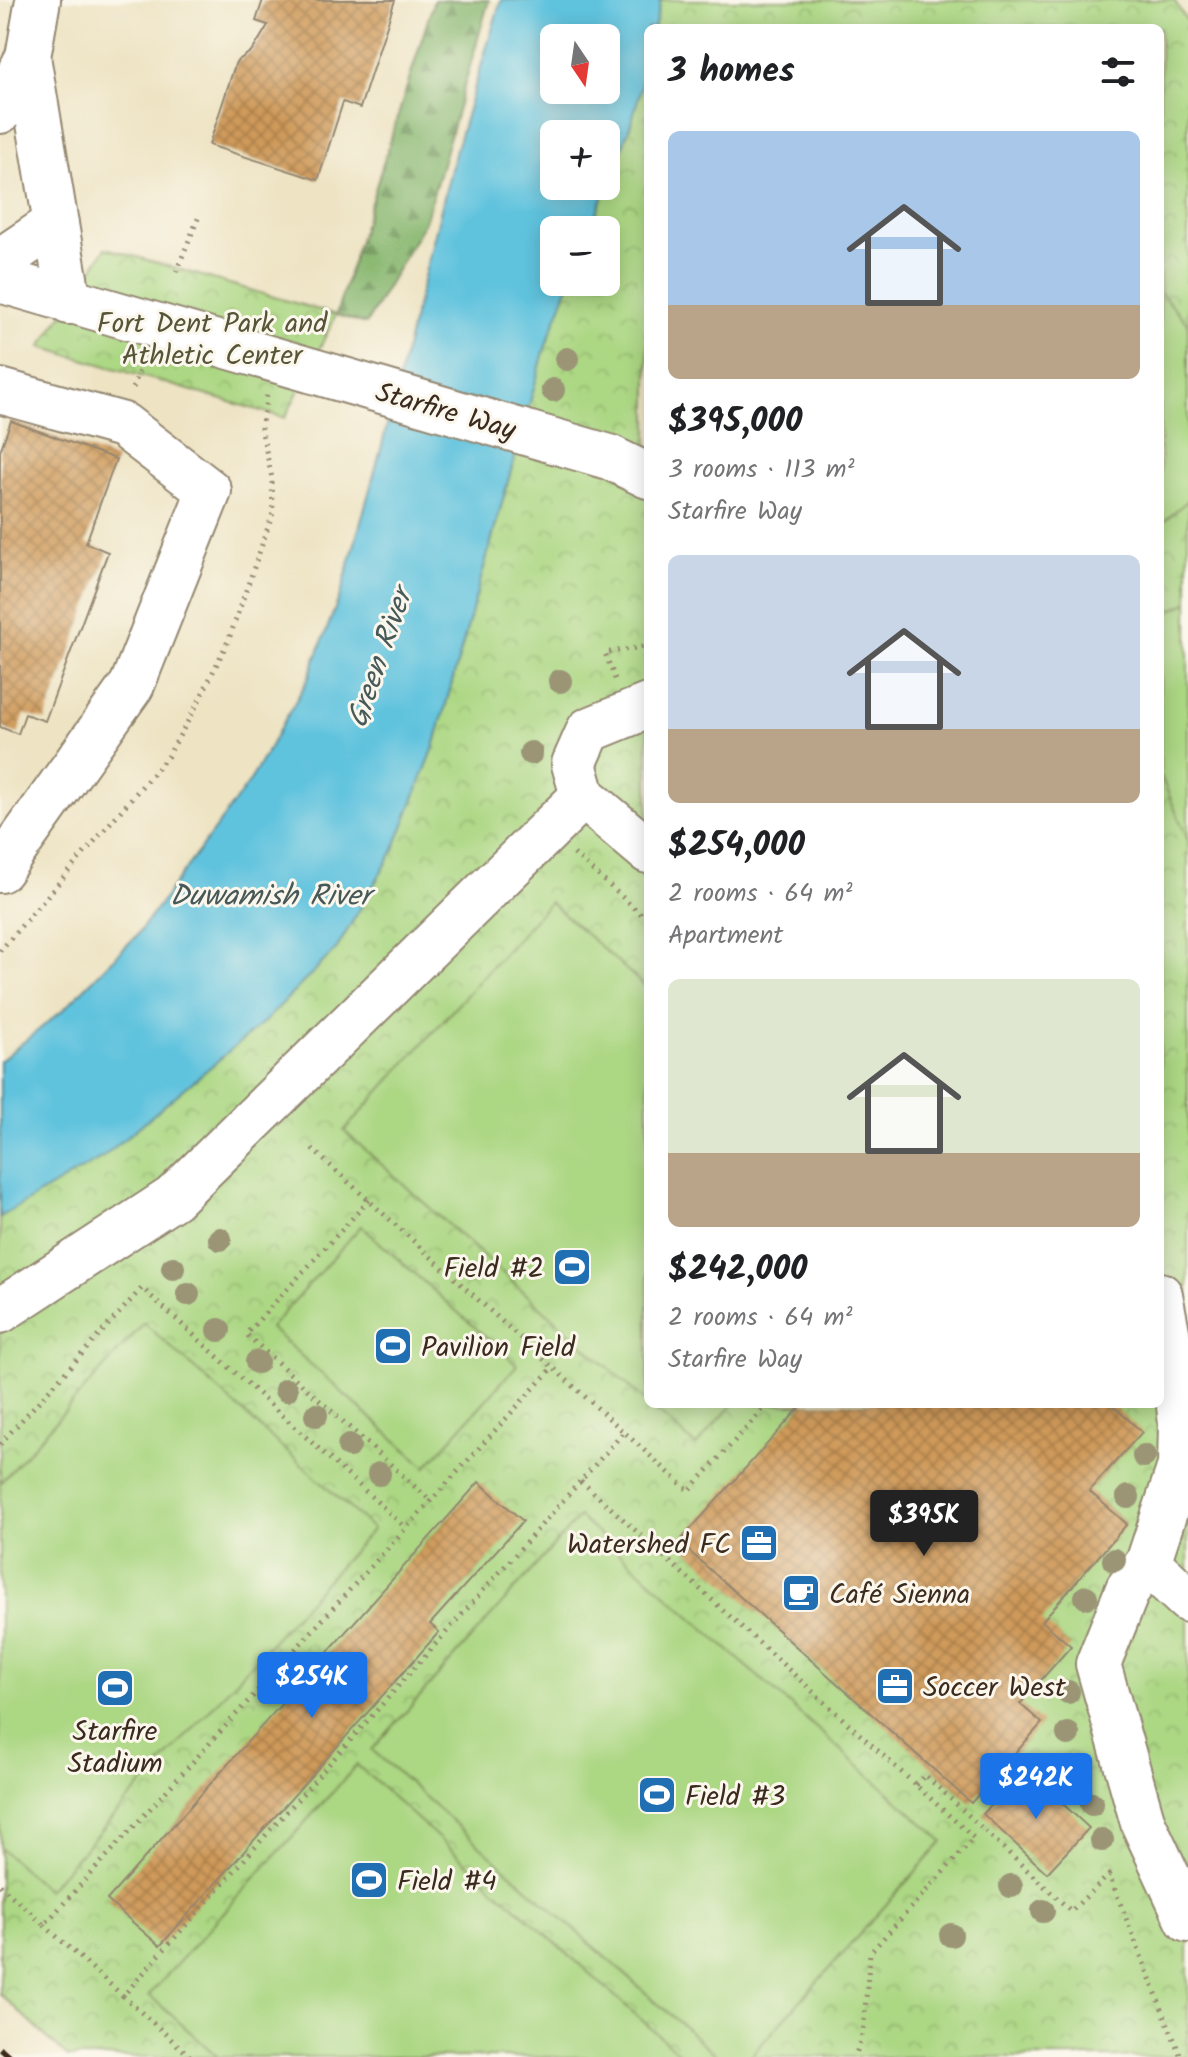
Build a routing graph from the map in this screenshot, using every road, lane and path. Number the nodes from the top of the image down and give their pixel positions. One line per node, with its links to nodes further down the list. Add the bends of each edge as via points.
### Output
1 (38, 0): 2 (street)
2 (28, 57): 3 (street); 5 (street)
3 (0, 111)
4 (199, 216): 7 (path)
5 (56, 223): 6 (street); 9 (street)
6 (0, 261)
7 (176, 272)
8 (0, 280): 9 (street)
9 (75, 304): 12 (street, Starfire Way, via 241,353)
10 (148, 348): 11 (path)
11 (135, 381)
12 (299, 382): 14 (street, Starfire Way, via 609,457); 21 (path, via 268,393 261,428 273,513 229,639 197,705 168,756)
13 (0, 391): 20 (street, via 123,425 209,491 132,685)
14 (644, 474)
15 (644, 647): 16 (path)
16 (605, 653)
17 (644, 707): 18 (street, via 589,730 574,764)
18 (583, 796): 19 (street); 24 (street, via 173,1198)
19 (644, 848)
20 (0, 870)
21 (0, 951)
22 (312, 1149): 23 (path)
23 (369, 1200): 26 (path); 31 (path, via 246,1334)
24 (0, 1311)
25 (1164, 1316): 33 (street, via 1181,1424 1180,1466)
26 (553, 1367): 28 (path); 31 (path)
27 (764, 1408): 28 (path, via 689,1491)
28 (624, 1432): 30 (path)
29 (0, 1444): 32 (path, via 142,1288)
30 (581, 1481): 35 (path); 39 (path)
31 (431, 1501): 32 (path)
32 (406, 1528): 38 (path)
33 (1148, 1563): 34 (street); 37 (street, via 1128,1589 1098,1664 1143,1823)
34 (1188, 1600)
35 (916, 1785): 41 (path, via 974,1838 870,1953 863,2032); 42 (path, via 925,1775 1071,1911 1109,1875)
36 (0, 1885): 38 (path)
37 (1188, 1920)
38 (44, 1925): 39 (path)
39 (123, 1996): 40 (path)
40 (191, 2057)
41 (855, 2057)
42 (1181, 2057)

